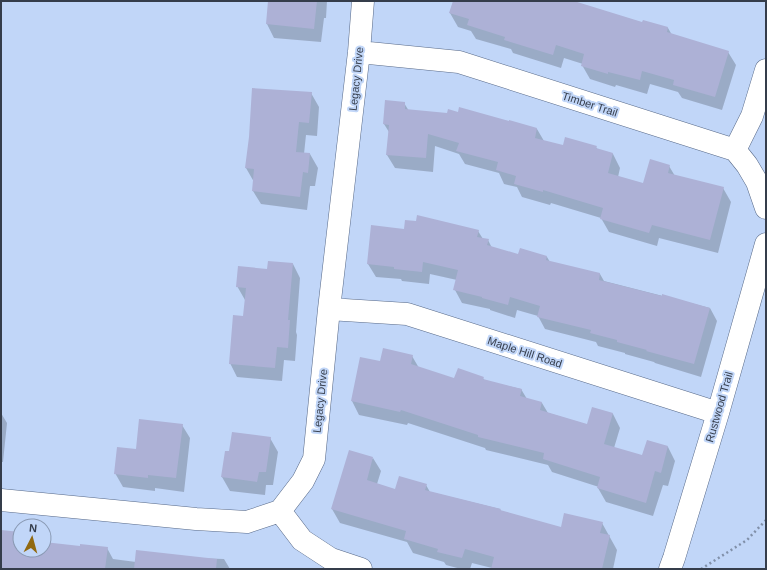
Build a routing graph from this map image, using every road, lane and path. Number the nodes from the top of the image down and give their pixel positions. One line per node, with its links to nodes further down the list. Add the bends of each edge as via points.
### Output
1 (363, 1): 2 (street, Legacy Drive)
2 (359, 52): 4 (street, Timber Trail, via 459,62); 7 (street, Legacy Drive)
3 (766, 70): 4 (street, via 752,116)
4 (735, 150): 5 (street, via 754,176)
5 (766, 208)
6 (766, 244): 8 (street, Rustwood Trail)
7 (329, 309): 8 (street, Maple Hill Road, via 407,314); 10 (street, Legacy Drive, via 314,459)
8 (718, 413): 13 (street, Rustwood Trail)
9 (1, 500): 10 (street, via 247,522)
10 (280, 511): 12 (street, via 302,540 331,559)
11 (766, 520): 14 (path, via 747,540)
12 (361, 569)
13 (670, 569)
14 (701, 569)

